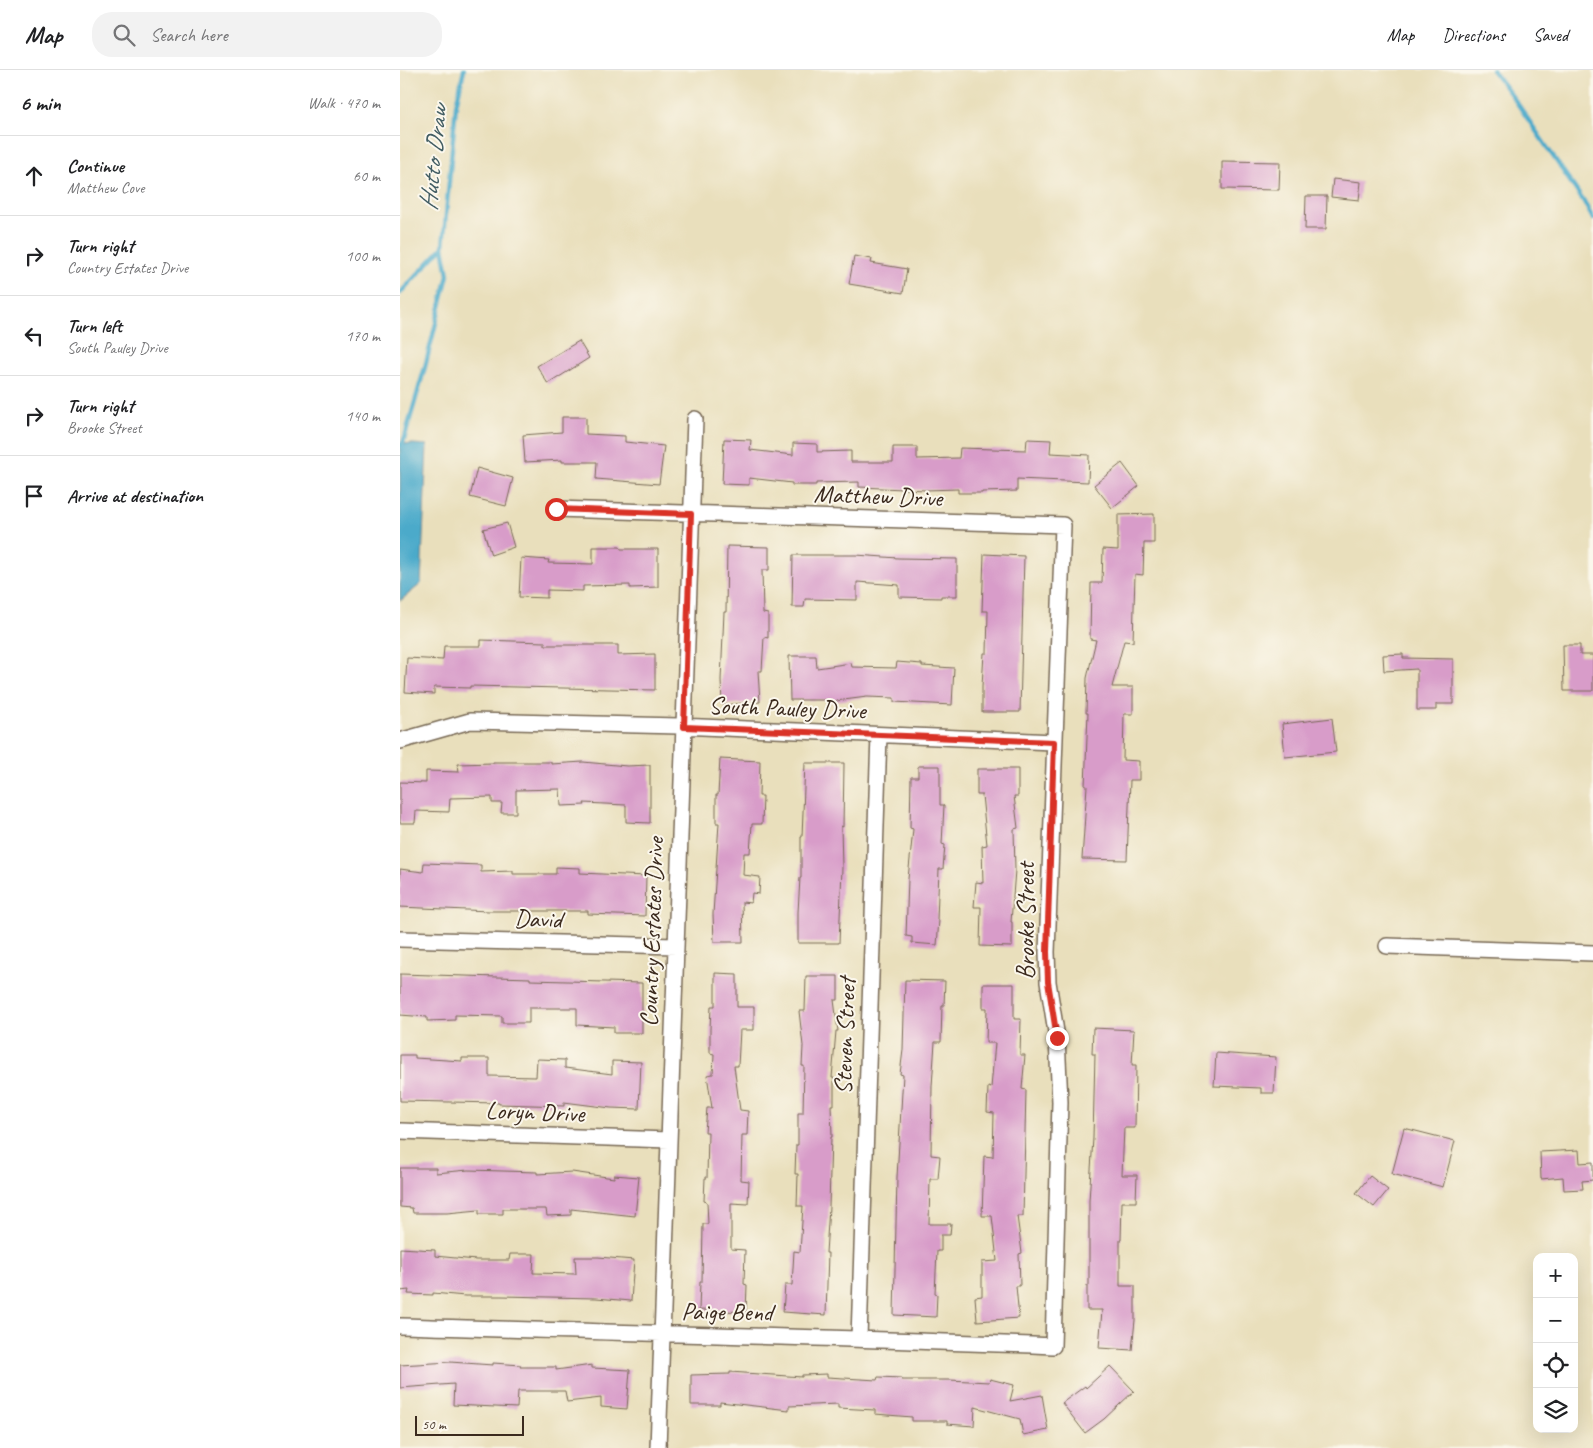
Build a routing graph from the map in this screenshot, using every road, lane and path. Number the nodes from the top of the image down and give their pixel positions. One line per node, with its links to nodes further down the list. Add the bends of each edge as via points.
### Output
1 (694, 419): 3 (street, Country Estates Drive)
2 (556, 509): 3 (street, Matthew Drive)
3 (691, 514): 4 (street, Matthew Drive); 5 (street, Country Estates Drive)
4 (1063, 525): 8 (street, Brooke Street)
5 (684, 727): 6 (street, South Pauley Drive); 7 (street, South Pauley Drive, via 470,721); 10 (street, Country Estates Drive)
6 (879, 735): 8 (street, South Pauley Drive); 17 (street, Steven Street)
7 (400, 741)
8 (1054, 742): 18 (street, Brooke Street, via 1047,952 1060,1067)
9 (400, 939): 10 (street, David)
10 (676, 946): 14 (street, Country Estates Drive)
11 (1387, 946): 12 (street)
12 (1593, 953)
13 (400, 1131): 14 (street, Loryn Drive)
14 (669, 1140): 16 (street, Country Estates Drive)
15 (400, 1326): 16 (street, Paige Bend)
16 (662, 1334): 17 (street, Paige Bend); 19 (street, Country Estates Drive)
17 (859, 1338): 18 (street, Paige Bend)
18 (1053, 1346)
19 (658, 1448)

